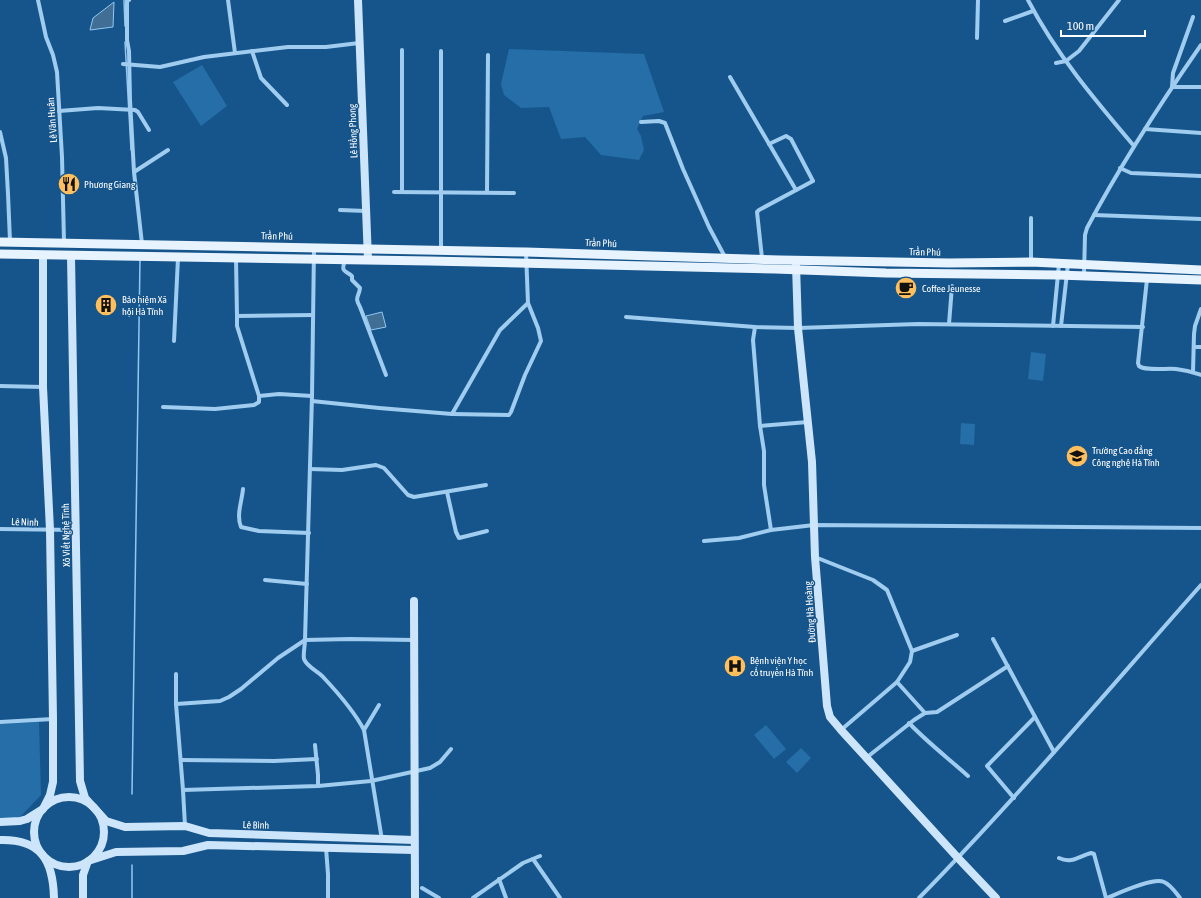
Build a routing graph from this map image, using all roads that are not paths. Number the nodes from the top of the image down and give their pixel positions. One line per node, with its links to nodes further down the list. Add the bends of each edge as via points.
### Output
1 (38, 0): 28 (street, Lê Văn Huân, via 46,37 53,55)
2 (129, 0): 22 (street, via 127,29)
3 (228, 0): 17 (street)
4 (358, 0): 12 (street, Lê Hồng Phong)
5 (978, 0): 11 (street)
6 (1028, 0): 8 (street)
7 (1119, 0): 19 (street, via 1079,51)
8 (1033, 11): 10 (street); 19 (street)
9 (1193, 17): 24 (street, via 1173,73)
10 (1005, 21)
11 (976, 38)
12 (359, 42): 15 (street, via 326,47 288,47); 47 (street, Lê Hồng Phong)
13 (1201, 45): 24 (street)
14 (402, 50): 42 (street)
15 (252, 51): 17 (street); 26 (street, via 261,78)
16 (441, 51): 44 (street)
17 (235, 53): 22 (street, via 160,67)
18 (488, 55): 43 (street)
19 (1066, 61): 20 (street); 35 (street)
20 (1056, 63)
21 (123, 64): 22 (street)
22 (130, 65): 27 (street)
23 (730, 77): 34 (street)
24 (1172, 87): 25 (street); 30 (street)
25 (1201, 87)
26 (287, 105)
27 (130, 109): 28 (street); 31 (street, via 138,112); 38 (street)
28 (59, 111): 53 (street, Lê Văn Huân)
29 (641, 122): 63 (street, via 664,123 709,228)
30 (1145, 129): 33 (street); 35 (street)
31 (149, 130)
32 (0, 132): 52 (street, via 5,153)
33 (1201, 133)
34 (769, 144): 40 (street); 40 (street, via 786,136 791,139 812,181)
35 (1134, 146): 37 (street)
36 (168, 150): 38 (street)
37 (1120, 168): 39 (street, via 1131,173); 48 (street)
38 (134, 172): 54 (street)
39 (1201, 176)
40 (796, 190): 65 (street, via 757,212)
41 (394, 192): 42 (street)
42 (402, 192): 44 (street)
43 (487, 192): 44 (street); 45 (street)
44 (441, 193): 57 (street)
45 (514, 193)
46 (340, 210): 47 (street)
47 (366, 211): 56 (street, Lê Hồng Phong)
48 (1094, 215): 50 (street); 73 (street, via 1085,235)
49 (1031, 218): 70 (street)
50 (1201, 219)
51 (0, 242): 52 (main road, Trần Phú)
52 (10, 242): 53 (main road, Trần Phú)
53 (64, 242): 54 (main road, Trần Phú)
54 (142, 244): 55 (main road, Trần Phú)
55 (314, 248): 56 (main road, Trần Phú); 66 (street)
56 (368, 249): 57 (main road, Trần Phú); 68 (street, Lê Hồng Phong)
57 (442, 250): 58 (main road, Trần Phú)
58 (526, 252): 63 (main road, Trần Phú); 71 (street)
59 (0, 254): 60 (main road)
60 (43, 255): 61 (main road); 99 (street, Xô Viết Nghệ Tĩnh)
61 (70, 256): 62 (main road); 115 (street, Xô Viết Nghệ Tĩnh)
62 (178, 257): 64 (main road); 92 (street)
63 (725, 257): 65 (main road, Trần Phú)
64 (236, 258): 66 (main road); 84 (street)
65 (762, 258): 69 (main road, Trần Phú)
66 (314, 259): 67 (main road); 83 (street)
67 (345, 260): 68 (main road); 96 (street, via 343,270 352,276 352,280 360,288 357,302)
68 (368, 260): 71 (main road)
69 (796, 260): 70 (main road, Trần Phú); 75 (street, Đường Hà Hoàng)
70 (1031, 262): 72 (main road, Trần Phú)
71 (526, 264): 75 (main road); 81 (street)
72 (1064, 264): 73 (main road, Trần Phú); 76 (street); 76 (street)
73 (1084, 265): 74 (main road, Trần Phú); 77 (street)
74 (1201, 270)
75 (796, 271): 76 (main road); 91 (street, Đường Hà Hoàng)
76 (1063, 275): 77 (main road); 88 (street); 89 (street)
77 (1084, 276): 78 (main road)
78 (1147, 278): 79 (main road); 90 (street)
79 (1201, 280)
80 (952, 286): 86 (street)
81 (528, 303): 104 (street, via 500,330); 104 (street, via 541,341 509,415)
82 (1201, 309): 94 (street, via 1195,326)
83 (313, 315): 84 (street); 101 (street)
84 (237, 316): 100 (street, via 237,326)
85 (626, 317): 87 (street)
86 (949, 324): 88 (street); 91 (street)
87 (755, 326): 91 (street); 106 (street, via 753,340)
88 (1053, 326): 89 (street)
89 (1062, 326): 90 (street)
90 (1143, 326): 95 (street, via 1138,363 1141,368)
91 (798, 328): 105 (street, Đường Hà Hoàng)
92 (174, 341)
93 (1201, 347): 94 (street)
94 (1194, 348): 95 (street)
95 (1193, 372): 97 (street)
96 (386, 375)
97 (1201, 375)
98 (0, 386): 99 (street)
99 (43, 387): 114 (street, Xô Viết Nghệ Tĩnh)
100 (259, 396): 101 (street); 103 (street, via 258,402 245,407)
101 (312, 396): 102 (street)
102 (312, 401): 104 (street); 107 (street)
103 (163, 407)
104 (452, 414)
105 (808, 422): 106 (street); 111 (street, Đường Hà Hoàng)
106 (760, 426): 116 (street, via 764,451 764,484)
107 (310, 469): 110 (street, via 342,470 376,465 384,468 411,497); 118 (street)
108 (486, 485): 110 (street)
109 (243, 489): 118 (street, via 239,515 241,527 259,531)
110 (447, 492): 117 (street, via 459,538)
111 (814, 525): 112 (street); 116 (street); 120 (street, Đường Hà Hoàng)
112 (1201, 528)
113 (0, 529): 114 (street, Lê Ninh)
114 (50, 530): 115 (street, Lê Ninh); 137 (street, Xô Viết Nghệ Tĩnh)
115 (76, 530): 155 (street, Xô Viết Nghệ Tĩnh, via 80,781 85,798)
116 (771, 530): 119 (street, via 739,538)
117 (487, 531)
118 (308, 533): 122 (street)
119 (704, 541)
120 (815, 557): 129 (street, via 872,580 886,590); 141 (street, Đường Hà Hoàng, via 827,706 830,717)
121 (265, 580): 122 (street)
122 (307, 584): 127 (street)
123 (1201, 585): 144 (street)
124 (414, 601): 128 (street)
125 (957, 635): 129 (street)
126 (993, 638): 130 (street)
127 (305, 640): 128 (street); 133 (street, via 229,697 220,701); 140 (street, via 304,658 341,697)
128 (414, 640): 148 (street)
129 (912, 651): 132 (street, via 910,662)
130 (1008, 666): 135 (street, via 937,712); 136 (street)
131 (176, 674): 133 (street)
132 (897, 682): 135 (street); 141 (street)
133 (176, 704): 147 (street)
134 (379, 705): 140 (street)
135 (925, 713): 139 (street)
136 (1034, 717): 144 (street); 153 (street, via 987,766)
137 (53, 719): 138 (street); 154 (street, Xô Viết Nghệ Tĩnh, via 52,789)
138 (0, 722)
139 (909, 723): 145 (street); 149 (street)
140 (364, 730): 150 (street)
141 (841, 730): 145 (street, Đường Hà Hoàng)
142 (315, 745): 146 (street)
143 (451, 749): 148 (street, via 436,765)
144 (1054, 752): 153 (street)
145 (865, 758): 167 (street, Đường Hà Hoàng)
146 (317, 759): 147 (street); 151 (street)
147 (180, 760): 152 (street)
148 (414, 772): 150 (street); 161 (street)
149 (968, 776)
150 (372, 782): 151 (street); 160 (street)
151 (318, 786): 152 (street)
152 (183, 790): 157 (street)
153 (1014, 798): 167 (street)
154 (44, 809): 155 (street, via 56,801 70,797 80,799); 156 (street, via 27,819); 165 (street, via 35,825 36,844)
155 (96, 809): 157 (street, Lê Bình, via 106,821 126,827); 170 (street, via 102,819 103,842 98,853)
156 (0, 822)
157 (185, 826): 158 (street, Lê Bình)
158 (209, 833): 160 (street, Lê Bình); 162 (street)
159 (0, 840): 165 (street, via 23,841)
160 (382, 840): 161 (street, Lê Bình)
161 (414, 840): 164 (street)
162 (208, 845): 163 (street, Lê Bình); 170 (street, Lê Bình, via 183,851 116,852)
163 (326, 847): 164 (street, Lê Bình); 175 (street)
164 (414, 850): 176 (street)
165 (41, 852): 170 (street, via 48,860 68,867 79,866); 173 (street, via 53,878)
166 (540, 856): 169 (street)
167 (958, 858): 181 (street); 182 (street, Đường Hà Hoàng)
168 (1059, 858): 183 (street, via 1072,861 1091,852 1094,854)
169 (533, 859): 171 (street); 180 (street)
170 (89, 860): 174 (street, via 84,868)
171 (499, 879): 178 (street); 179 (street)
172 (422, 888): 177 (street)
173 (54, 898)
174 (83, 898)
175 (328, 898)
176 (415, 898)
177 (439, 898)
178 (473, 898)
179 (506, 898)
180 (560, 898)
181 (919, 898)
182 (996, 898)
183 (1107, 898): 184 (street, via 1147,883 1160,881 1165,882)
184 (1180, 898)

